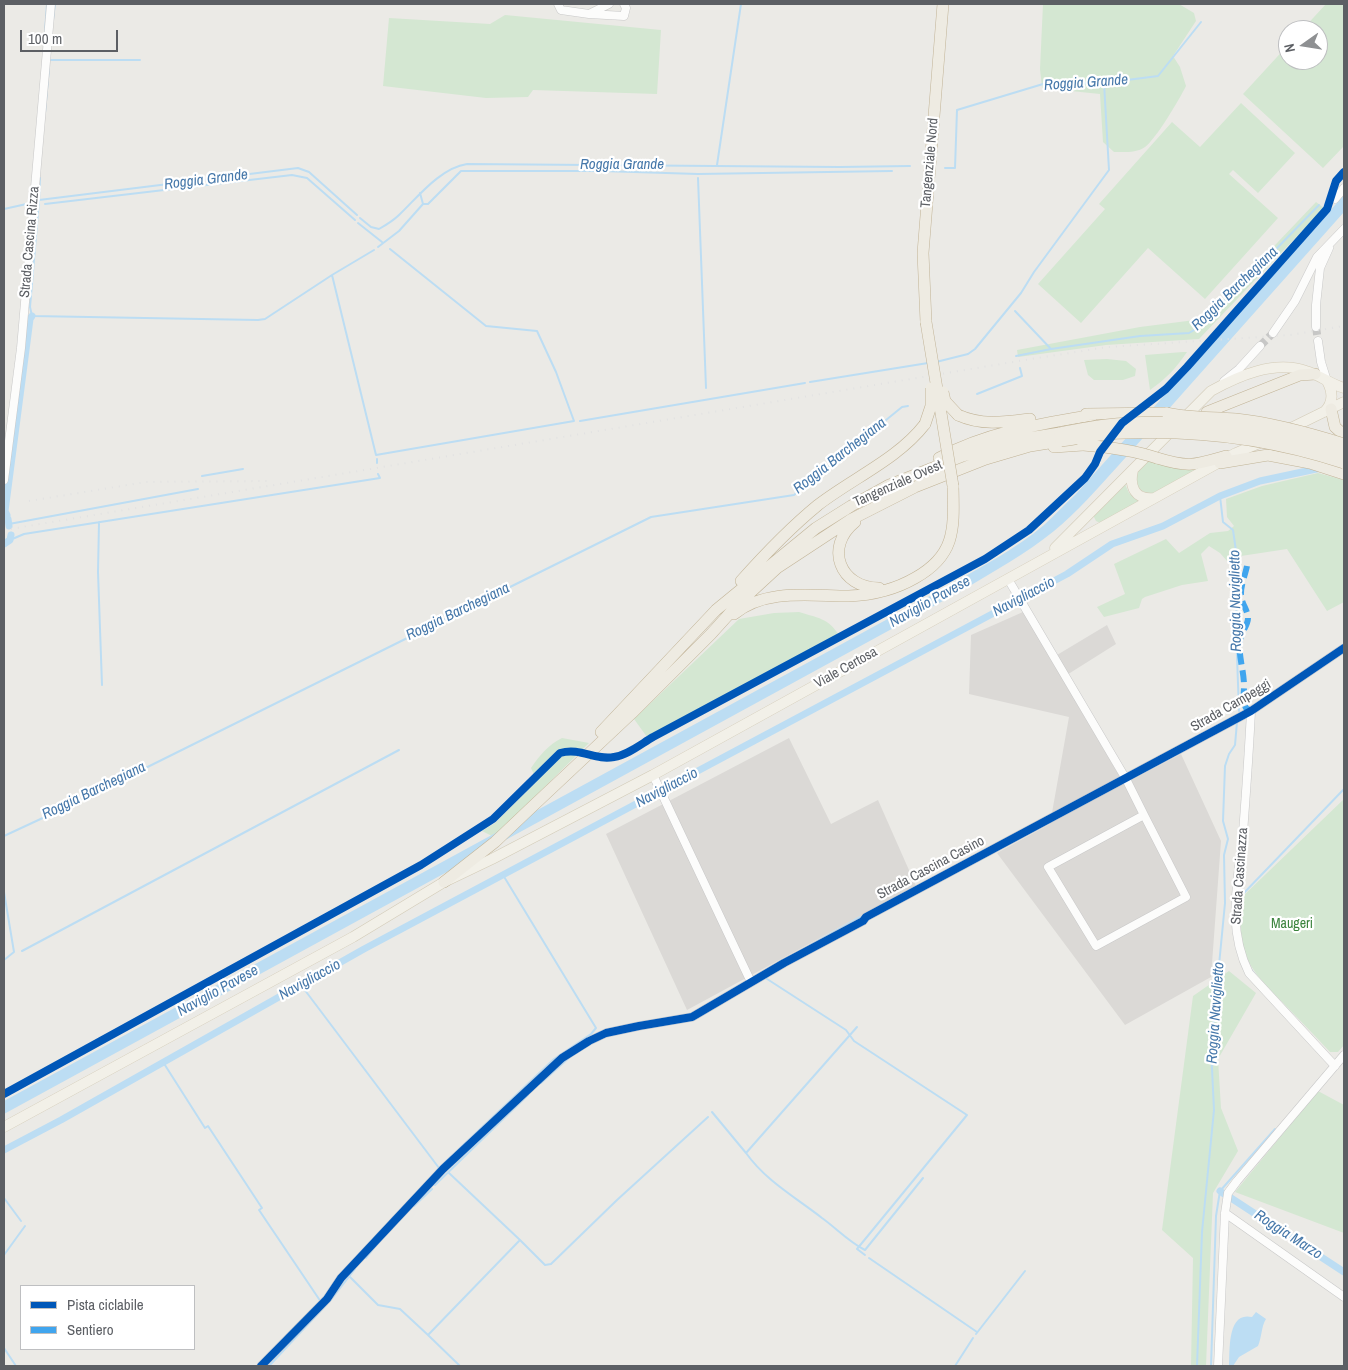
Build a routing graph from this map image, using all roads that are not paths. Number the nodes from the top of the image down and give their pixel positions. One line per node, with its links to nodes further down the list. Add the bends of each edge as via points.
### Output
1 (51, 4): 34 (street, Strada Cascina Rizza, via 21,348)
2 (558, 4): 6 (street, via 561,10)
3 (609, 4): 6 (street)
4 (624, 4): 6 (street, via 624,16)
5 (943, 4): 11 (highway, Tangenziale Nord, via 923,254)
6 (589, 14)
7 (1344, 188): 8 (street)
8 (1335, 199)
9 (1344, 229): 10 (street)
10 (1331, 244): 12 (street, via 1320,268); 13 (street, via 1317,257 1295,301)
11 (926, 317): 23 (highway, bridge, via 945,401 958,416 970,421 997,422); 40 (highway, bridge, via 953,486 953,530 943,556 928,571); 41 (highway, bridge, via 932,393 925,424 901,448 819,504 784,534)
12 (1316, 327)
13 (1273, 333)
14 (1318, 342): 17 (street)
15 (1260, 346): 19 (street)
16 (1315, 374): 17 (main road); 19 (main road, via 1295,368 1270,369 1250,373); 22 (highway, bridge, via 1300,375 1207,412)
17 (1327, 382): 18 (main road); 21 (main road, via 1331,388)
18 (1344, 388)
19 (1211, 391): 32 (main road)
20 (1344, 402): 21 (main road)
21 (1328, 409): 24 (highway, via 1335,427); 28 (main road)
22 (1167, 413): 23 (highway); 26 (highway, bridge, via 1304,431)
23 (1093, 415): 35 (highway, via 1020,428 981,439)
24 (1344, 435)
25 (1061, 436): 27 (highway, Tangenziale Ovest); 29 (highway, Tangenziale Ovest, bridge, via 1106,425 1187,424 1262,433); 31 (highway, Tangenziale Ovest, bridge, via 1187,433 1253,440); 35 (highway, Tangenziale Ovest, via 1010,441)
26 (1344, 444)
27 (1010, 453): 28 (highway, bridge, via 1083,445 1137,452 1183,465 1196,465); 36 (highway, Tangenziale Ovest, via 986,459)
28 (1236, 453): 30 (main road)
29 (1344, 454)
30 (1220, 463): 33 (highway, via 1268,455); 37 (main road)
31 (1344, 463)
32 (1133, 470): 37 (main road, via 1131,484 1134,492 1144,498); 38 (main road)
33 (1344, 474)
34 (4, 480)
35 (889, 486): 41 (highway, Tangenziale Ovest, via 816,528)
36 (915, 488): 40 (highway, via 854,523 843,535 839,548 841,565 853,581 871,588); 42 (highway, Tangenziale Ovest, via 850,520 777,568 739,602)
37 (1157, 497): 38 (main road)
38 (1039, 561): 39 (main road, Viale Certosa)
39 (1008, 579): 45 (main road, Viale Certosa); 46 (street)
40 (899, 585): 42 (highway, via 858,595 768,598 741,608)
41 (716, 610): 47 (highway, Tangenziale Ovest)
42 (711, 634): 47 (highway, Tangenziale Ovest)
43 (1344, 648): 44 (street, Strada Campeggi)
44 (1252, 711): 46 (street, Strada Campeggi); 52 (street, Strada Cascinazza, via 1236,906 1237,940 1250,973)
45 (655, 778): 49 (main road, Viale Certosa); 50 (street)
46 (1126, 779): 48 (street); 50 (street, Strada Cascina Casino)
47 (534, 805): 49 (highway, Tangenziale Ovest, via 495,842)
48 (1144, 815): 48 (street, via 1048,867 1096,946 1186,897)
49 (444, 882): 53 (main road, Viale Certosa, via 353,937)
50 (750, 982): 56 (street, Strada Cascina Casino, via 692,1017 606,1033 562,1058 444,1169 341,1278 327,1299)
51 (1344, 1055): 52 (street)
52 (1335, 1066): 54 (street, via 1228,1193)
53 (4, 1127)
54 (1225, 1213): 55 (street); 57 (street)
55 (1344, 1297)
56 (261, 1366)
57 (1218, 1366)

